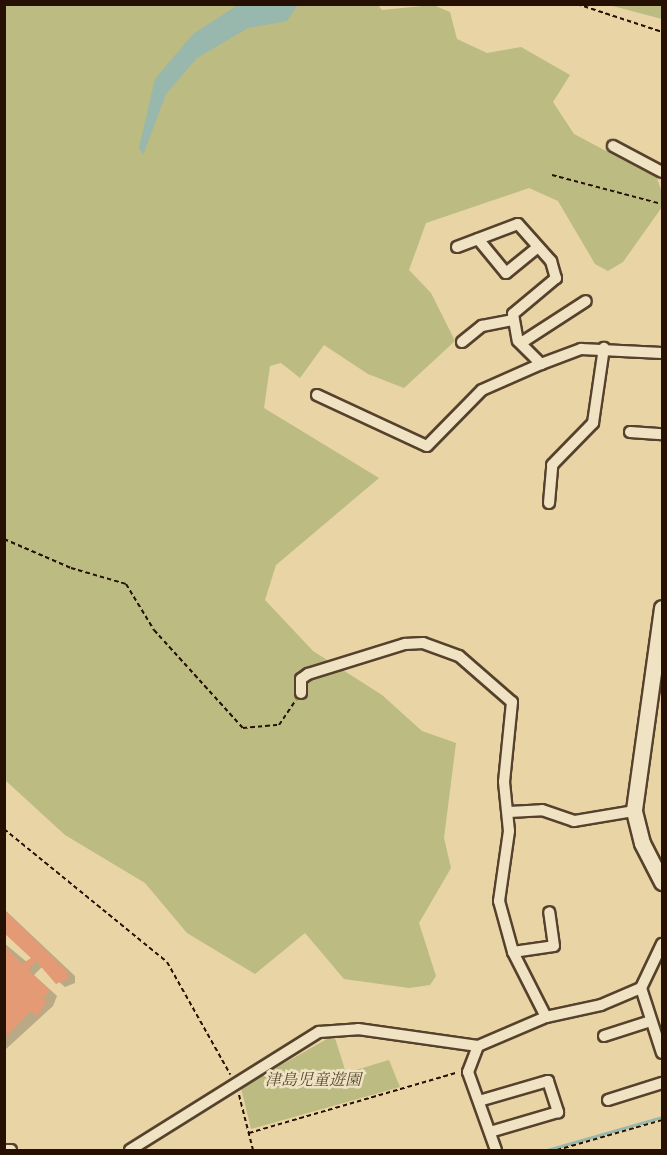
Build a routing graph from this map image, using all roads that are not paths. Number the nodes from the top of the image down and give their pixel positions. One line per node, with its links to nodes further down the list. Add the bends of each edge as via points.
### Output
1 (613, 146): 2 (street)
2 (663, 172)
3 (478, 239): 4 (street); 5 (street, via 518,224); 5 (street, via 506,273)
4 (457, 247)
5 (538, 247): 7 (street, via 556,278 516,308)
6 (586, 301): 9 (street)
7 (513, 320): 8 (street, via 482,326); 9 (street)
8 (462, 342)
9 (521, 344): 12 (street)
10 (603, 348): 11 (street); 12 (street, via 581,349); 16 (street, via 593,423 552,465)
11 (663, 353)
12 (541, 364): 13 (street, via 482,390 427,446)
13 (317, 394)
14 (630, 432): 15 (street)
15 (663, 434)
16 (549, 503)
17 (663, 609): 19 (street)
18 (301, 693): 20 (street, via 302,679 308,674 405,644 423,644 459,656 514,708 506,741)
19 (634, 811): 20 (street, via 574,821 542,810); 21 (street)
20 (509, 812): 24 (street, via 499,901)
21 (661, 883)
22 (549, 912): 24 (street, via 554,946)
23 (663, 945): 25 (street)
24 (513, 952): 26 (street)
25 (641, 988): 26 (street, via 601,1005); 27 (street)
26 (546, 1017): 29 (street)
27 (651, 1022): 28 (street); 30 (street)
28 (604, 1036)
29 (478, 1046): 33 (street, via 468,1069); 37 (street, via 330,1029)
30 (663, 1053)
31 (663, 1083): 32 (street)
32 (608, 1100)
33 (479, 1101): 34 (street); 34 (street, via 548,1081 558,1112)
34 (490, 1132): 38 (street)
35 (4, 1150): 36 (street)
36 (11, 1150)
37 (130, 1150)
38 (496, 1150)

